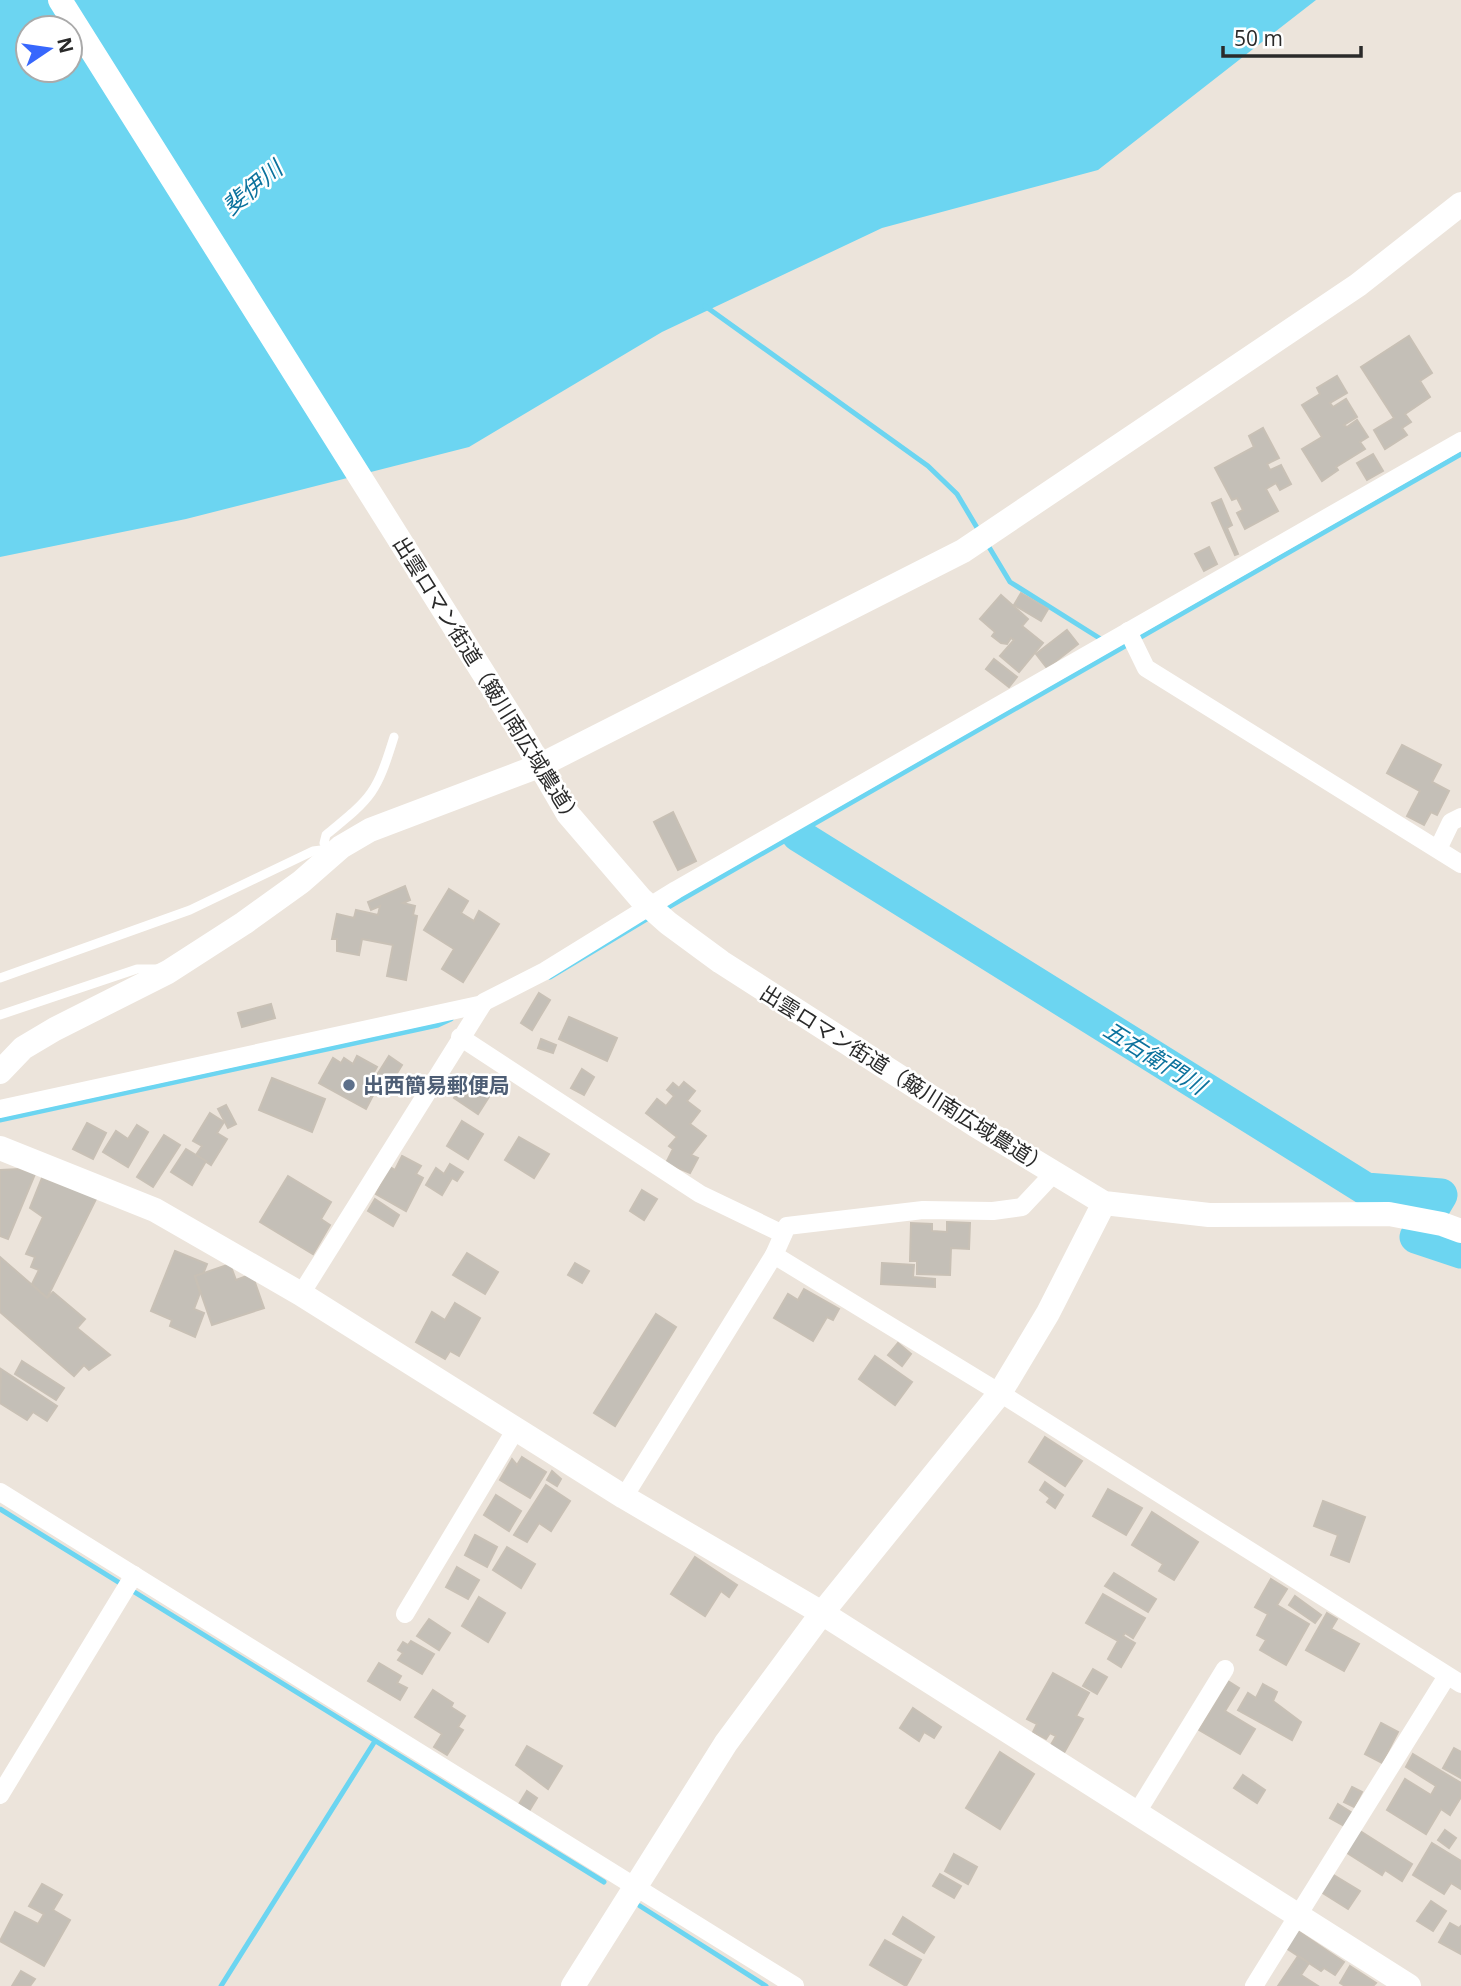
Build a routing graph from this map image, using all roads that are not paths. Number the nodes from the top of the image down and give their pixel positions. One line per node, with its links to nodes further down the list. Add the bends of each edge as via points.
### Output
1 (60, 0): 6 (street, 出雲ロマン街道（簸川南広域農道）)
2 (1461, 204): 6 (street, via 1358,285 963,551)
3 (1461, 441): 4 (street)
4 (1128, 631): 9 (street, via 1146,668); 13 (street)
5 (394, 737): 8 (lane, via 373,793 326,835 324,843)
6 (539, 766): 8 (street, via 398,817); 19 (street, 出雲ロマン街道（簸川南広域農道）, via 568,814 668,923 720,962)
7 (1461, 817): 9 (street, via 1451,822)
8 (336, 848): 11 (street, via 301,882); 12 (lane, via 313,851 190,910)
9 (1438, 849): 10 (street)
10 (1461, 864)
11 (168, 972): 14 (lane, via 137,969); 16 (street, via 23,1048)
12 (0, 978)
13 (483, 1004): 15 (street); 17 (street)
14 (0, 1016)
15 (460, 1037): 22 (street, via 700,1194); 24 (street)
16 (0, 1072)
17 (0, 1109)
18 (0, 1148): 24 (street, via 155,1210)
19 (1054, 1173): 20 (street, 出雲ロマン街道（簸川南広域農道）); 22 (street, via 1022,1207 923,1210 787,1226)
20 (1104, 1203): 21 (street, 出雲ロマン街道（簸川南広域農道）, via 1209,1214 1389,1214); 25 (street, via 1048,1313)
21 (1461, 1231)
22 (783, 1234): 23 (street)
23 (774, 1255): 25 (street); 28 (street)
24 (300, 1294): 26 (street)
25 (1000, 1393): 30 (street); 33 (street)
26 (516, 1429): 28 (street); 31 (street)
27 (0, 1492): 29 (street)
28 (624, 1497): 30 (street)
29 (134, 1575): 34 (street); 36 (street)
30 (822, 1613): 35 (street); 36 (street, via 726,1743)
31 (405, 1614)
32 (1225, 1669): 35 (street)
33 (1454, 1680): 37 (street)
34 (0, 1795)
35 (1136, 1814): 37 (street)
36 (634, 1888): 38 (street); 39 (street)
37 (1297, 1916): 40 (street); 41 (street)
38 (573, 1986)
39 (795, 1986)
40 (1254, 1986)
41 (1409, 1986)

